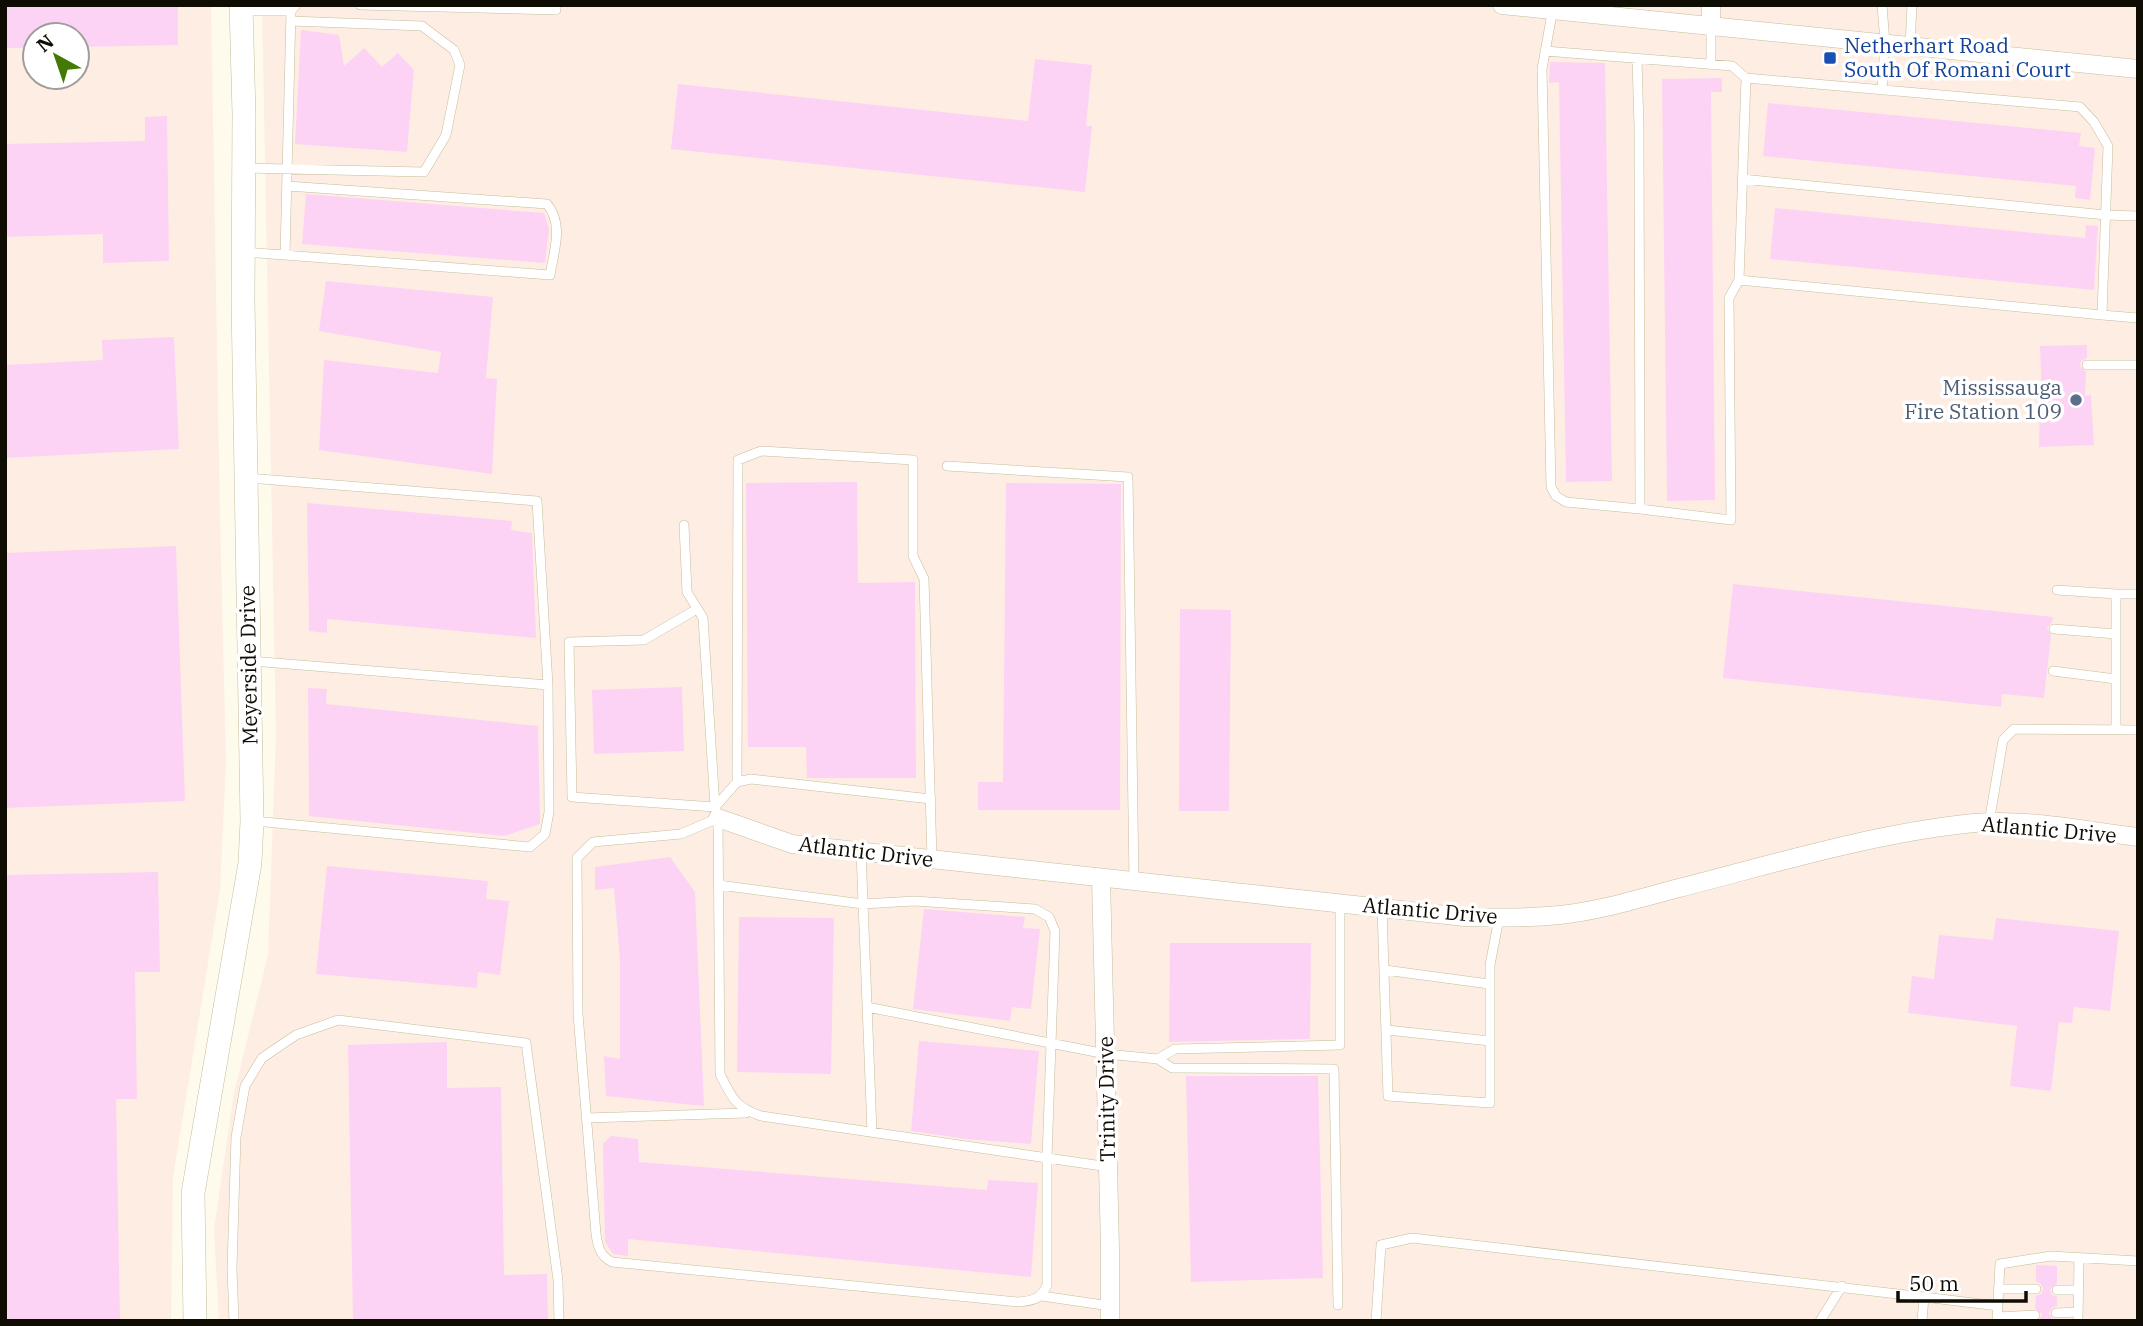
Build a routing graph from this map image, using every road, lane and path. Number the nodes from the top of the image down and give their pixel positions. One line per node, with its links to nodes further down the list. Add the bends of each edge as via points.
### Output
1 (360, 5): 2 (lane, via 556,10)
2 (556, 5)
3 (1502, 5): 9 (street)
4 (1711, 5): 11 (street)
5 (1882, 5): 12 (lane)
6 (1912, 5): 13 (lane)
7 (241, 8): 8 (lane); 20 (street, Meyerside Drive)
8 (279, 8): 10 (lane)
9 (1553, 8): 11 (street); 14 (lane)
10 (292, 13): 21 (lane); 21 (lane, via 422,26 454,50 460,65 446,135 424,172)
11 (1711, 25): 12 (street); 16 (lane)
12 (1885, 43): 13 (street); 19 (lane)
13 (1910, 46): 17 (street)
14 (1545, 51): 15 (lane); 35 (lane, via 1551,487 1566,502)
15 (1637, 59): 16 (lane); 35 (lane)
16 (1711, 65): 18 (lane, via 1732,66)
17 (2138, 69)
18 (1746, 78): 19 (lane); 22 (lane)
19 (1882, 90): 24 (lane, via 2080,107 2108,146)
20 (243, 168): 21 (lane); 26 (street, Meyerside Drive)
21 (287, 169): 23 (lane)
22 (1742, 179): 24 (lane); 28 (lane)
23 (286, 186): 27 (lane); 27 (lane, via 547,204 558,228 550,275)
24 (2106, 215): 25 (lane); 29 (lane)
25 (2138, 216)
26 (243, 252): 27 (lane); 34 (street, Meyerside Drive)
27 (285, 255)
28 (1738, 280): 29 (lane); 35 (lane, via 1729,298 1731,520)
29 (2102, 315): 30 (lane)
30 (2138, 318)
31 (2087, 365): 32 (lane)
32 (2138, 365)
33 (947, 466): 58 (lane, via 1128,477)
34 (246, 477): 43 (street, Meyerside Drive); 46 (lane, via 537,501)
35 (1640, 509)
36 (684, 524): 40 (lane, via 687,592)
37 (2057, 590): 38 (lane)
38 (2116, 594): 39 (lane); 42 (lane)
39 (2138, 594)
40 (697, 609): 51 (lane, via 703,618); 51 (lane, via 644,640 569,642 572,797)
41 (2054, 629): 42 (lane)
42 (2116, 634): 45 (lane)
43 (248, 661): 46 (lane); 52 (street, Meyerside Drive)
44 (2053, 671): 45 (lane)
45 (2116, 679): 47 (lane)
46 (548, 685): 52 (lane, via 549,812 545,834 530,847)
47 (2116, 730): 48 (lane); 53 (lane, via 2014,729 2003,740)
48 (2138, 730)
49 (737, 782): 50 (lane, via 751,779); 50 (lane, via 737,460 761,451 913,460 913,556 924,579); 51 (lane)
50 (931, 799): 56 (lane)
51 (717, 813): 55 (street, Atlantic Drive, via 792,844); 59 (lane); 73 (lane, via 681,834 593,842 577,858 578,1014)
52 (252, 821): 93 (street, Meyerside Drive, via 248,877 193,1193)
53 (1989, 823): 54 (street, Atlantic Drive); 63 (street, Atlantic Drive, via 1866,840 1562,915)
54 (2138, 837)
55 (861, 851): 56 (street, Atlantic Drive); 60 (lane)
56 (932, 860): 57 (street, Atlantic Drive)
57 (1101, 878): 58 (street, Atlantic Drive); 70 (street, Trinity Drive)
58 (1134, 881): 61 (street, Atlantic Drive)
59 (719, 885): 60 (lane); 72 (lane, via 720,1074 740,1108)
60 (863, 904): 66 (lane); 69 (lane, via 914,901 1035,909 1049,917 1055,931)
61 (1340, 904): 62 (street, Atlantic Drive); 71 (lane, via 1340,1045 1175,1049)
62 (1382, 908): 63 (street, Atlantic Drive); 64 (lane)
63 (1499, 918): 65 (lane)
64 (1385, 970): 65 (lane); 67 (lane)
65 (1489, 984): 68 (lane)
66 (867, 1007): 69 (lane); 74 (lane)
67 (1387, 1030): 68 (lane); 68 (lane, via 1388,1096 1490,1103)
68 (1490, 1041)
69 (1051, 1043): 70 (lane); 75 (lane)
70 (1106, 1054): 71 (lane); 76 (street, Trinity Drive)
71 (1158, 1059): 86 (lane, via 1172,1068 1334,1069)
72 (752, 1113): 73 (lane); 74 (lane)
73 (586, 1118): 84 (lane, via 598,1248 612,1262 1019,1302)
74 (872, 1132): 75 (lane)
75 (1047, 1158): 76 (lane); 84 (lane, via 1047,1285)
76 (1109, 1167): 88 (street, Trinity Drive)
77 (2079, 1258): 78 (lane); 80 (lane, via 2051,1256 2000,1264); 83 (lane)
78 (2138, 1261)
79 (1842, 1286): 85 (lane); 96 (lane, via 1412,1238 1381,1245); 97 (lane)
80 (1998, 1289): 81 (lane); 87 (lane)
81 (2036, 1289)
82 (2057, 1290): 83 (lane)
83 (2079, 1290): 91 (lane)
84 (1042, 1296): 88 (lane)
85 (1924, 1297): 87 (lane); 98 (lane)
86 (1338, 1305)
87 (1998, 1306): 92 (lane)
88 (1110, 1313)
89 (2056, 1313): 91 (lane)
90 (2035, 1315): 92 (lane)
91 (2078, 1316)
92 (1997, 1319)
93 (195, 1321)
94 (234, 1321): 95 (lane, via 236,1136 245,1086 262,1058 296,1035 338,1020 526,1043 558,1280)
95 (559, 1321)
96 (1376, 1321)
97 (1820, 1321)
98 (1922, 1321)

